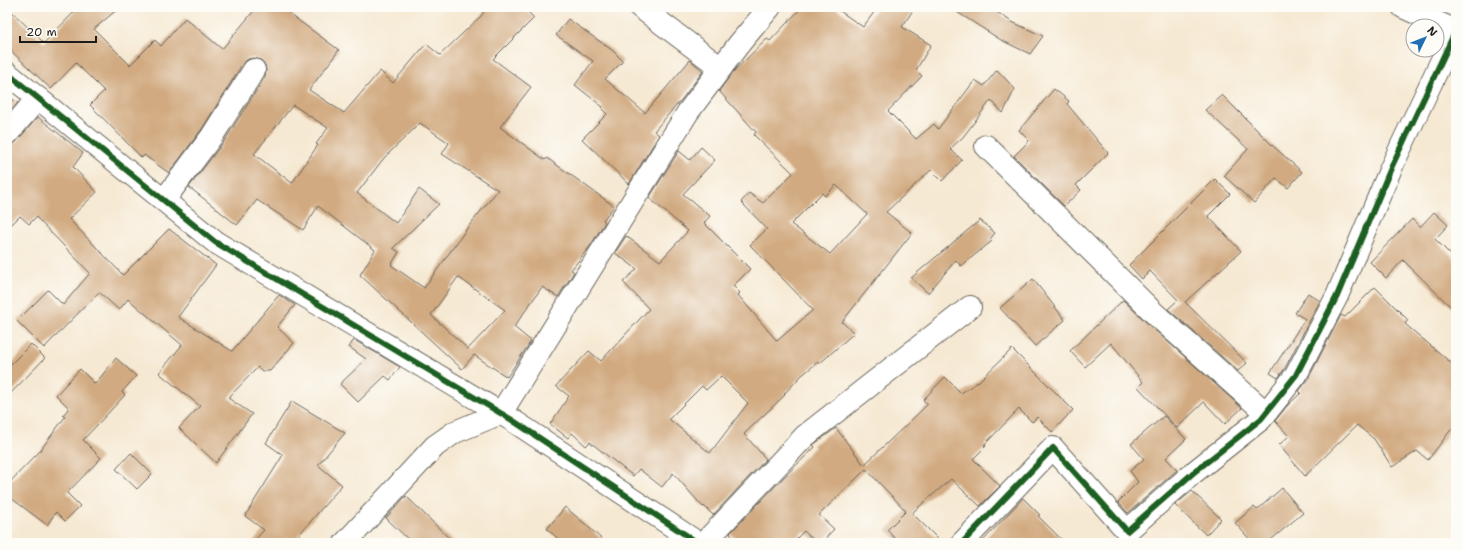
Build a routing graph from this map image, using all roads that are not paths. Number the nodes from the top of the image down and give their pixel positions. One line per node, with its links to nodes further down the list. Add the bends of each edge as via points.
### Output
1 (640, 7): 5 (street)
2 (770, 7): 5 (street)
3 (1403, 7): 4 (street)
4 (1456, 30): 13 (street, via 1391,168 1337,296 1296,375)
5 (721, 68): 14 (street, via 688,112)
6 (254, 70): 11 (street, via 212,136)
7 (7, 73): 8 (street)
8 (38, 98): 9 (street); 11 (street)
9 (7, 134)
10 (986, 146): 13 (street, via 1155,314)
11 (164, 200): 14 (street, via 215,242)
12 (970, 307): 17 (street, via 805,436)
13 (1266, 412): 18 (street, via 1261,420 1193,473 1127,531 1053,448)
14 (501, 413): 15 (street, via 456,432 436,446); 16 (street)
15 (345, 543)
16 (698, 543)
17 (704, 543)
18 (962, 543)

